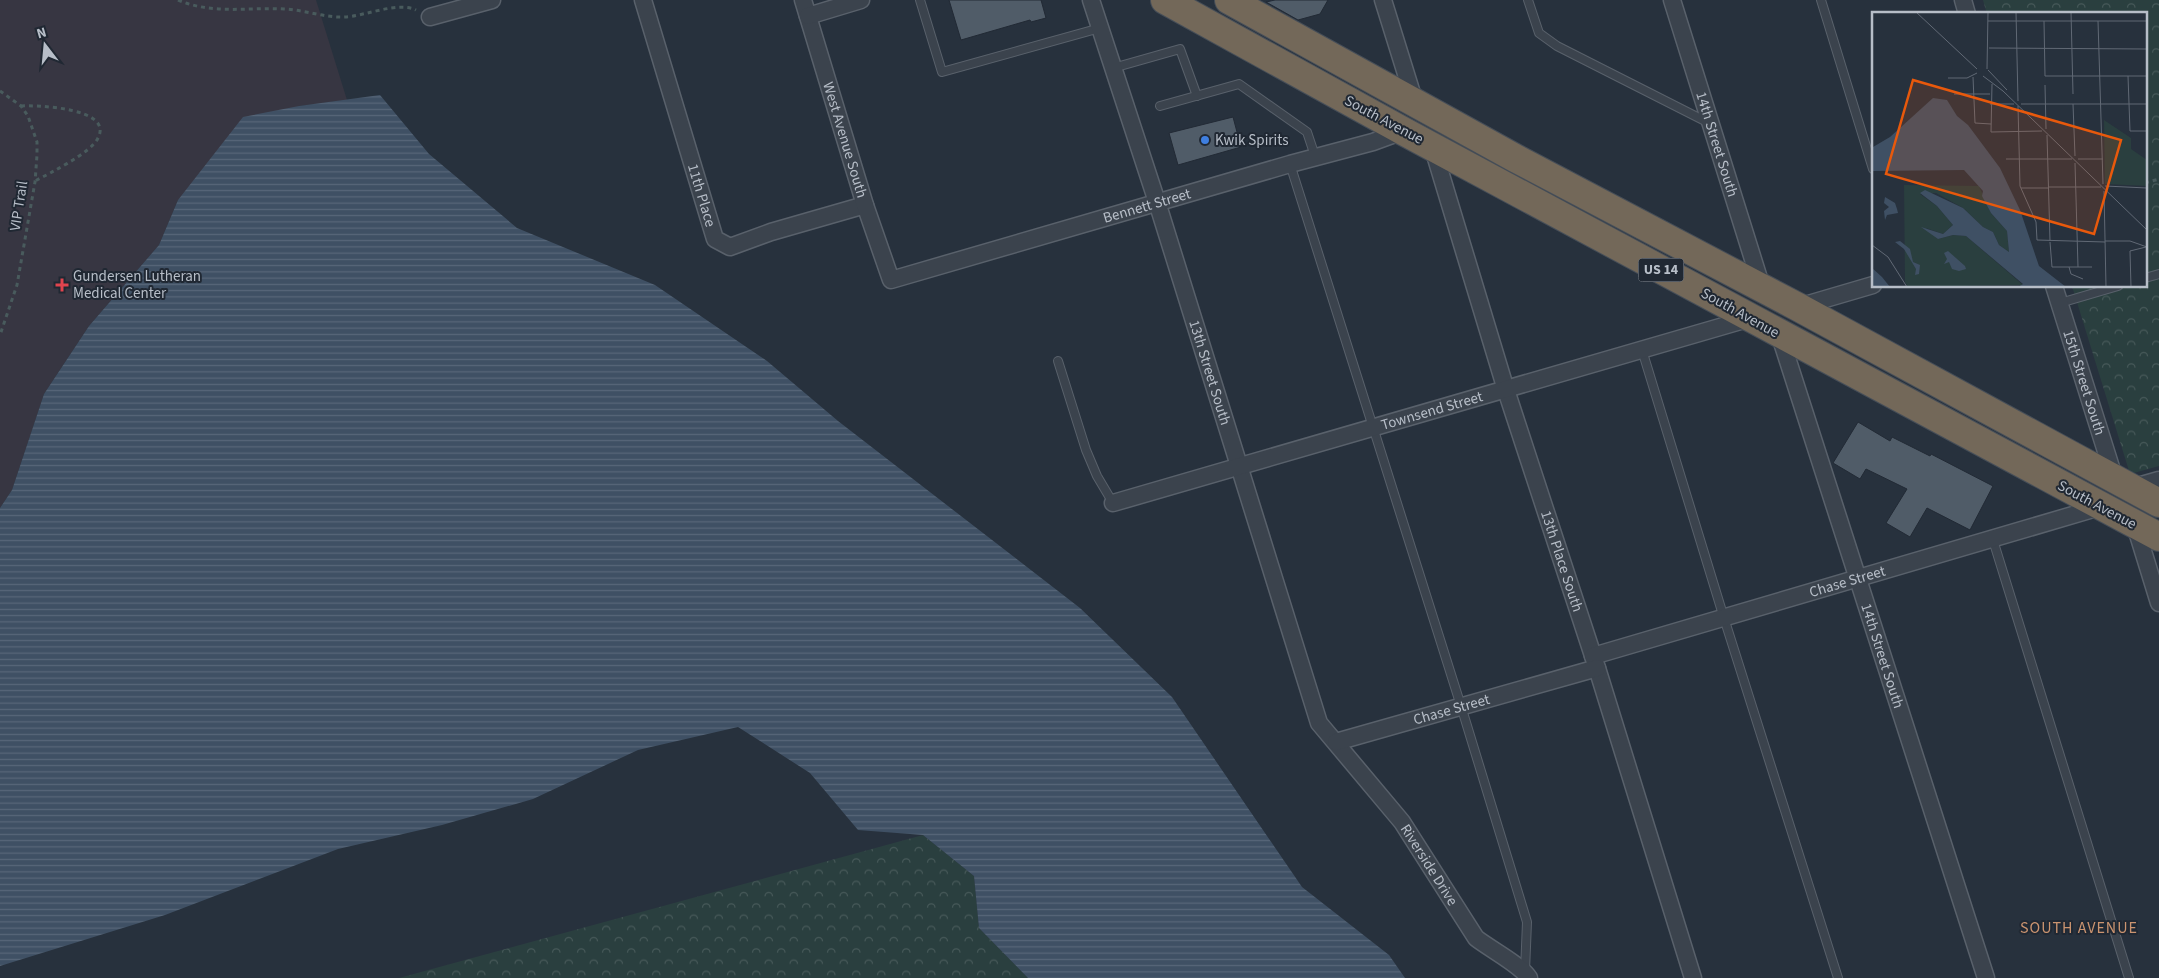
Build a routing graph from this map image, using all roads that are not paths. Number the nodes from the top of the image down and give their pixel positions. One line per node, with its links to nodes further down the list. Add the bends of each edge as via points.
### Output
1 (492, 0): 14 (street)
2 (643, 0): 27 (street, 11th Place, via 715,239 730,247)
3 (803, 0): 13 (street, West Avenue South)
4 (861, 0): 13 (street)
5 (920, 0): 15 (lane, via 942,72)
6 (1091, 0): 15 (street, 13th Street South)
7 (1165, 0): 21 (highway, South Avenue / US 14)
8 (1229, 0): 18 (highway, South Avenue / US 14)
9 (1383, 0): 18 (street)
10 (1528, 0): 20 (lane, via 1539,33 1557,46)
11 (1672, 0): 20 (street, 14th Street South)
12 (1820, 0): 25 (lane)
13 (808, 16): 27 (street, West Avenue South)
14 (430, 17)
15 (1100, 28): 16 (street, 13th Street South)
16 (1113, 68): 17 (lane, via 1180,49); 26 (street, 13th Street South)
17 (1197, 96): 19 (lane); 23 (lane, via 1238,84 1307,132)
18 (1415, 104): 32 (highway, South Avenue / US 14)
19 (1160, 106)
20 (1712, 124): 32 (street, 14th Street South)
21 (1403, 130): 22 (highway, South Avenue / US 14); 23 (street, Bennett Street, via 1373,142)
22 (1432, 146): 37 (highway, South Avenue / US 14); 41 (street, 13th Place South)
23 (1315, 156): 24 (street, Bennett Street)
24 (1290, 164): 26 (street, Bennett Street); 42 (lane)
25 (1872, 166)
26 (1157, 202): 30 (street, Bennett Street); 43 (street, 13th Street South)
27 (865, 205): 30 (street, West Avenue South)
28 (2159, 274): 29 (lane)
29 (2146, 278)
30 (891, 280)
31 (1872, 286): 36 (street)
32 (1762, 288): 36 (highway, South Avenue / US 14)
33 (2055, 288): 35 (street, 15th Street South)
34 (2111, 288): 35 (lane)
35 (2060, 303): 45 (street, 15th Street South)
36 (1798, 306): 45 (highway, South Avenue / US 14)
37 (1751, 318): 38 (highway, South Avenue / US 14); 39 (street, Townsend Street)
38 (1779, 333): 48 (highway, South Avenue / US 14); 52 (street, 14th Street South)
39 (1642, 350): 41 (street, Townsend Street); 54 (lane)
40 (1058, 360): 46 (lane, via 1086,450)
41 (1506, 390): 42 (street, Townsend Street); 55 (street, 13th Place South)
42 (1374, 428): 43 (street, Townsend Street); 56 (lane)
43 (1239, 467): 46 (street, Townsend Street); 57 (street, 13th Street South, via 1319,723)
44 (2159, 480): 45 (street)
45 (2123, 484): 47 (highway, South Avenue / US 14)
46 (1113, 503)
47 (2159, 503)
48 (2100, 507): 49 (highway, South Avenue / US 14); 51 (street, Chase Street)
49 (2135, 525): 50 (highway, South Avenue / US 14); 53 (street)
50 (2159, 537)
51 (1993, 540): 52 (street, Chase Street); 62 (lane)
52 (1858, 580): 54 (street, Chase Street); 61 (street, 14th Street South)
53 (2159, 603)
54 (1724, 618): 55 (street, Chase Street); 60 (lane)
55 (1595, 662): 56 (street, Chase Street); 59 (street, 13th Place South)
56 (1461, 706): 57 (street, Chase Street); 58 (lane, via 1527,922)
57 (1336, 742): 58 (street, Riverside Drive, via 1402,822 1476,938)
58 (1527, 975)
59 (1693, 978)
60 (1838, 978)
61 (1986, 978)
62 (2129, 978)

